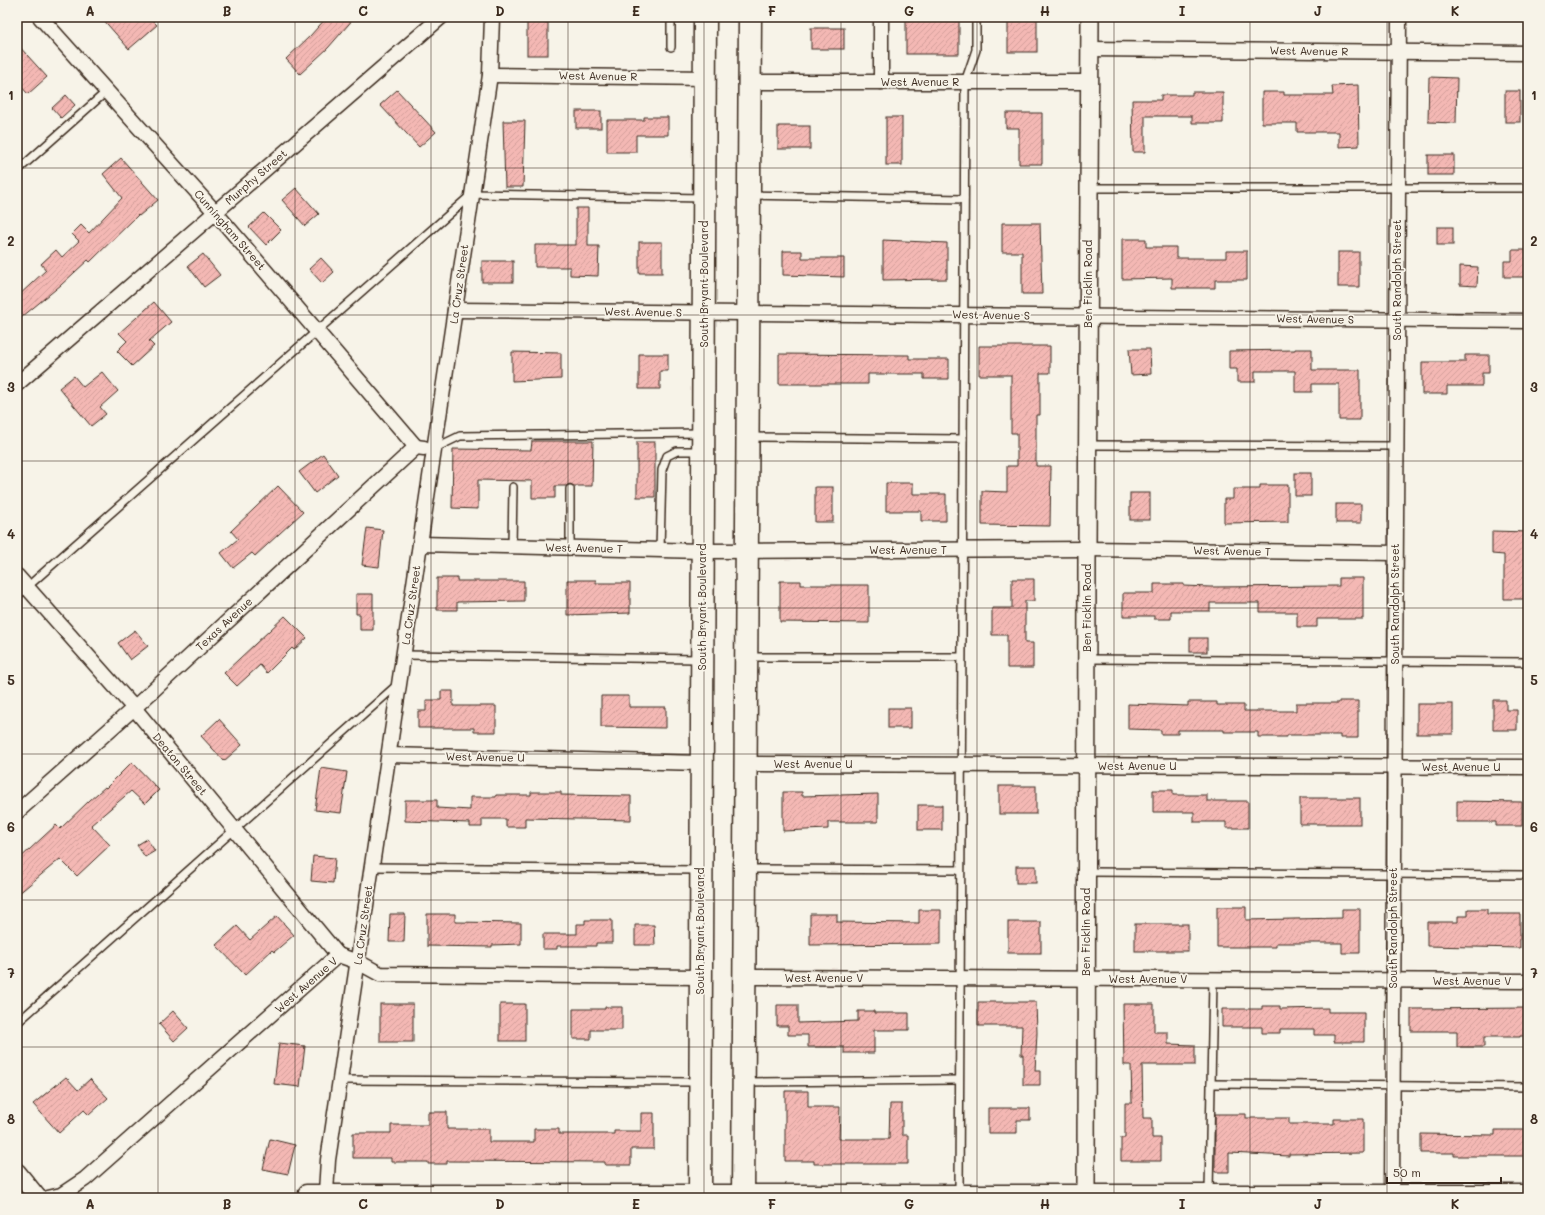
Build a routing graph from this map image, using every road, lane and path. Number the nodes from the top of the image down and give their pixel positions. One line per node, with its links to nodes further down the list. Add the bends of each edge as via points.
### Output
1 (40, 17): 21 (street, Cunningham Street)
2 (441, 17): 30 (street, Murphy Street)
3 (492, 17): 15 (street, La Cruz Street)
4 (671, 17): 11 (lane)
5 (705, 17): 16 (main road, South Bryant Boulevard)
6 (750, 17): 17 (main road)
7 (881, 17): 18 (street)
8 (976, 17): 19 (lane, via 976,50)
9 (1090, 17): 12 (street, Ben Ficklin Road)
10 (1399, 17): 13 (street, South Randolph Street)
11 (671, 47)
12 (1089, 49): 13 (street, West Avenue R); 20 (street, Ben Ficklin Road)
13 (1398, 52): 14 (street, West Avenue R); 24 (street, South Randolph Street)
14 (1528, 53)
15 (490, 75): 16 (street, West Avenue R); 26 (street, La Cruz Street)
16 (706, 78): 28 (main road, South Bryant Boulevard)
17 (750, 82): 18 (street, West Avenue R); 27 (main road)
18 (880, 82): 19 (street, West Avenue R)
19 (965, 82): 20 (street, West Avenue R); 29 (lane)
20 (1089, 82): 23 (street, Ben Ficklin Road)
21 (107, 91): 22 (lane); 30 (street, Cunningham Street)
22 (17, 170)
23 (1089, 188): 24 (lane); 35 (street, Ben Ficklin Road)
24 (1398, 188): 25 (lane); 36 (street, South Randolph Street)
25 (1528, 188)
26 (472, 194): 28 (lane); 31 (street, La Cruz Street); 38 (lane)
27 (749, 196): 29 (lane); 33 (main road)
28 (704, 198): 32 (main road, South Bryant Boulevard)
29 (964, 198): 34 (lane)
30 (215, 212): 38 (street, Cunningham Street); 39 (street, Murphy Street)
31 (455, 310): 32 (street, West Avenue S); 46 (street, La Cruz Street)
32 (703, 313): 33 (street, West Avenue S); 42 (main road, South Bryant Boulevard)
33 (748, 313): 34 (street, West Avenue S); 40 (main road)
34 (963, 315): 35 (street, West Avenue S); 41 (lane)
35 (1088, 316): 36 (street, West Avenue S); 43 (street, Ben Ficklin Road)
36 (1397, 319): 37 (street, West Avenue S); 44 (street, South Randolph Street)
37 (1528, 321)
38 (317, 332): 45 (street, Cunningham Street); 59 (lane)
39 (17, 384)
40 (748, 437): 41 (lane); 54 (main road)
41 (963, 439): 55 (lane)
42 (703, 442): 46 (lane, via 460,436); 53 (lane, via 667,456 662,470); 56 (main road, South Bryant Boulevard)
43 (1087, 445): 44 (lane); 52 (street, Ben Ficklin Road)
44 (1396, 446): 57 (street, South Randolph Street)
45 (416, 447): 46 (street); 68 (street, Texas Avenue)
46 (434, 448): 49 (street, La Cruz Street)
47 (513, 487): 50 (lane)
48 (570, 489): 51 (lane)
49 (420, 544): 50 (street, West Avenue T); 60 (street, La Cruz Street)
50 (512, 546): 51 (street, West Avenue T)
51 (570, 547): 53 (street, West Avenue T)
52 (1087, 549): 55 (street, West Avenue T); 57 (street, West Avenue T); 64 (street, Ben Ficklin Road)
53 (660, 550): 56 (street, West Avenue T)
54 (748, 550): 55 (street, West Avenue T); 56 (street, West Avenue T); 61 (main road)
55 (962, 550): 62 (lane)
56 (702, 551): 63 (main road, South Bryant Boulevard)
57 (1395, 553): 65 (street, South Randolph Street)
58 (17, 576): 59 (street, Deaton Street)
59 (22, 592): 68 (street, Deaton Street)
60 (404, 654): 63 (lane); 67 (street, La Cruz Street)
61 (747, 657): 62 (lane); 71 (main road)
62 (961, 657): 72 (lane)
63 (702, 659): 70 (main road, South Bryant Boulevard)
64 (1087, 659): 65 (lane); 73 (street, Ben Ficklin Road)
65 (1395, 661): 66 (lane); 74 (street, South Randolph Street)
66 (1528, 662)
67 (400, 682): 69 (street, La Cruz Street); 77 (lane)
68 (134, 708): 76 (street, Texas Avenue); 77 (street, Deaton Street)
69 (389, 755): 70 (street, West Avenue U); 78 (street, La Cruz Street)
70 (701, 762): 80 (main road, South Bryant Boulevard)
71 (746, 764): 72 (street, West Avenue U); 79 (main road)
72 (961, 765): 73 (street, West Avenue U); 81 (lane)
73 (1087, 765): 74 (street, West Avenue U); 82 (street, Ben Ficklin Road)
74 (1394, 767): 75 (street, West Avenue U); 83 (street, South Randolph Street)
75 (1528, 767)
76 (17, 812)
77 (234, 829): 85 (street, Deaton Street); 94 (lane)
78 (372, 867): 80 (lane); 86 (street, La Cruz Street)
79 (745, 869): 81 (lane); 88 (main road)
80 (701, 870): 87 (main road, South Bryant Boulevard)
81 (960, 870): 89 (lane)
82 (1087, 872): 83 (lane); 90 (street, Ben Ficklin Road)
83 (1394, 874): 84 (lane); 92 (street, South Randolph Street)
84 (1528, 875)
85 (338, 955): 86 (street, West Avenue V); 114 (street, West Avenue V, via 85,1179 61,1195)
86 (358, 962): 87 (street, West Avenue V, via 380,974); 95 (street, La Cruz Street)
87 (700, 977): 97 (main road, South Bryant Boulevard)
88 (745, 978): 89 (street, West Avenue V); 98 (main road)
89 (960, 978): 90 (street, West Avenue V); 96 (lane)
90 (1086, 979): 91 (street, West Avenue V); 112 (street, Ben Ficklin Road)
91 (1213, 980): 92 (street, West Avenue V); 99 (lane)
92 (1393, 980): 93 (street, West Avenue V); 100 (street, South Randolph Street)
93 (1528, 981)
94 (17, 1023)
95 (340, 1080): 97 (lane); 104 (street, La Cruz Street)
96 (959, 1080): 98 (lane); 105 (lane)
97 (700, 1082): 110 (main road, South Bryant Boulevard)
98 (744, 1082): 111 (main road)
99 (1211, 1084): 100 (lane); 106 (lane)
100 (1392, 1086): 101 (lane); 107 (street, South Randolph Street)
101 (1528, 1087)
102 (17, 1172): 113 (street)
103 (306, 1192): 104 (street)
104 (326, 1192): 109 (street)
105 (959, 1192): 111 (street); 112 (street)
106 (1209, 1192): 107 (street); 112 (street)
107 (1392, 1192): 108 (street)
108 (1528, 1192)
109 (511, 1195): 110 (street)
110 (700, 1195): 111 (street)
111 (743, 1195)
112 (1086, 1195)
113 (38, 1198)
114 (48, 1198)

